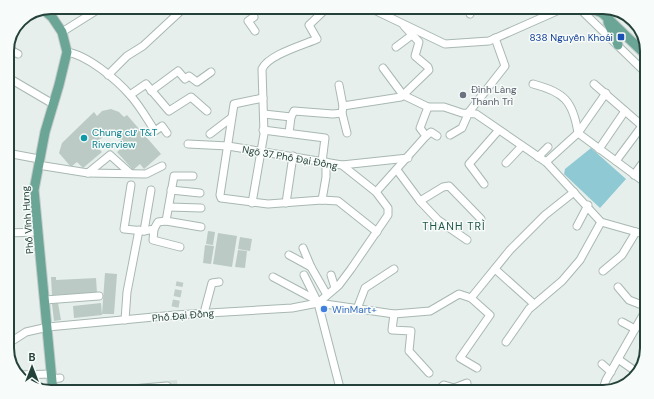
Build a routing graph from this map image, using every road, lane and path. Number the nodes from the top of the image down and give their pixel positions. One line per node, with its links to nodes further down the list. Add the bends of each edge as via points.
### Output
1 (49, 14): 13 (main road, Phố Vĩnh Hưng)
2 (91, 14): 13 (street)
3 (178, 14): 25 (street)
4 (253, 14): 12 (street, via 254,17 248,21)
5 (321, 14): 34 (street, via 309,25 317,38 277,56 264,65)
6 (381, 14): 11 (street)
7 (550, 14): 15 (street)
8 (585, 14): 16 (street)
9 (602, 14): 16 (main road)
10 (602, 14): 18 (main road)
11 (404, 26): 14 (street); 15 (street, via 445,44 489,41)
12 (255, 31)
13 (62, 32): 20 (main road, Phố Vĩnh Hưng)
14 (412, 34): 17 (street); 33 (street, via 419,42 415,56 429,70)
15 (494, 38): 40 (street, via 505,66)
16 (618, 45): 22 (street)
17 (396, 47)
18 (640, 49)
19 (14, 52): 21 (street)
20 (67, 52): 25 (street, via 77,53); 35 (main road, Phố Vĩnh Hưng)
21 (18, 54)
22 (640, 67)
23 (383, 68): 33 (street)
24 (211, 72): 30 (street, via 197,82 189,76 185,79 178,71)
25 (108, 75): 32 (street)
26 (14, 81): 35 (street)
27 (533, 84): 48 (street, via 550,88 570,104)
28 (594, 84): 31 (street)
29 (339, 85): 37 (street)
30 (151, 91): 32 (street, via 146,84); 38 (street, via 169,111 191,96)
31 (606, 94): 39 (street); 48 (street)
32 (130, 95): 49 (street, via 155,131 162,126)
33 (403, 95): 36 (street); 37 (street)
34 (263, 98): 41 (street); 43 (street, via 235,103)
35 (53, 104): 67 (main road, Phố Vĩnh Hưng)
36 (428, 108): 40 (street, via 444,107 462,113); 54 (street, via 420,128)
37 (343, 109): 42 (street, via 333,114 294,111); 47 (street)
38 (207, 111)
39 (625, 111): 44 (street); 60 (street)
40 (469, 112): 46 (street); 53 (street, via 462,128)
41 (264, 114): 42 (street); 45 (street)
42 (291, 117): 50 (street)
43 (231, 118): 51 (street); 57 (street)
44 (640, 124)
45 (264, 130): 50 (street); 61 (street)
46 (498, 130): 58 (street); 80 (street, via 469,164)
47 (347, 132)
48 (578, 132): 60 (street); 70 (street)
49 (167, 133)
50 (289, 133): 68 (street, via 325,138)
51 (210, 134)
52 (640, 134): 66 (street)
53 (450, 135)
54 (426, 136): 55 (street, via 431,132); 65 (street)
55 (437, 136)
56 (188, 144): 57 (street, Ngõ 37 Phố Đại Đồng)
57 (228, 146): 61 (street, Ngõ 37 Phố Đại Đồng); 89 (street, via 221,198)
58 (522, 146): 64 (street); 69 (street)
59 (548, 147): 64 (street)
60 (599, 149): 66 (street)
61 (259, 152): 63 (street, Ngõ 37 Phố Đại Đồng); 89 (street)
62 (14, 154): 67 (street)
63 (293, 156): 68 (street, Ngõ 37 Phố Đại Đồng); 90 (street)
64 (538, 157): 70 (street)
65 (408, 158): 71 (street); 74 (street)
66 (616, 161): 77 (street)
67 (38, 162): 75 (street); 101 (main road, Phố Vĩnh Hưng, via 34,190)
68 (324, 162): 71 (street, Ngõ 37 Phố Đại Đồng); 87 (street, via 326,177)
69 (510, 162)
70 (546, 162): 85 (street)
71 (342, 165): 84 (street, Ngõ 37 Phố Đại Đồng)
72 (162, 166): 76 (street, via 146,174)
73 (640, 167): 77 (street)
74 (397, 170): 84 (street); 88 (street)
75 (88, 173): 76 (street); 76 (street, via 110,155)
76 (130, 173)
77 (634, 175): 79 (street)
78 (193, 176): 83 (street, via 174,176)
79 (640, 179)
80 (484, 184)
81 (131, 185): 100 (street, via 124,228)
82 (150, 190): 100 (street)
83 (171, 190): 86 (street); 92 (street)
84 (376, 192): 102 (street, Ngõ 37 Phố Đại Đồng, via 389,212)
85 (574, 192): 91 (street); 112 (street, via 545,215)
86 (200, 193)
87 (322, 200): 90 (street); 102 (street, via 342,203)
88 (420, 201): 94 (street, via 449,186); 106 (street, via 446,227)
89 (252, 203): 90 (street)
90 (286, 204)
91 (588, 205): 96 (street); 97 (street)
92 (169, 207): 93 (street); 95 (street)
93 (201, 208)
94 (480, 219)
95 (166, 221): 98 (street); 99 (street, via 158,222)
96 (601, 222): 103 (street); 125 (street, via 577,264 562,281)
97 (577, 226)
98 (201, 227)
99 (154, 229): 100 (street); 107 (street, via 153,240)
100 (141, 231): 132 (street, via 127,292)
101 (38, 232): 104 (street); 123 (main road, Phố Vĩnh Hưng)
102 (377, 232): 119 (street, Ngõ 37 Phố Đại Đồng)
103 (636, 232): 105 (street); 113 (street, via 622,255)
104 (14, 233)
105 (640, 233)
106 (466, 240)
107 (180, 247)
108 (303, 248): 110 (street)
109 (289, 255): 110 (street)
110 (310, 267): 120 (street)
111 (394, 269): 128 (street, via 365,288)
112 (495, 269): 122 (street); 125 (street)
113 (603, 271)
114 (331, 274): 119 (street)
115 (304, 276): 124 (street)
116 (273, 277): 124 (street)
117 (219, 282): 129 (street, via 212,283)
118 (618, 287): 126 (street, via 629,300)
119 (335, 288): 120 (street, Ngõ 37 Phố Đại Đồng)
120 (327, 294): 124 (street)
121 (99, 296): 123 (street)
122 (471, 298): 130 (street, via 459,294 430,311); 141 (street, via 490,315 460,358)
123 (46, 300): 135 (main road, Phố Vĩnh Hưng)
124 (317, 302): 128 (street); 129 (street, Phố Đại Đồng, via 292,308); 149 (street)
125 (534, 304): 138 (street)
126 (640, 305)
127 (175, 307): 131 (street)
128 (357, 310): 130 (street)
129 (204, 313): 131 (street, Phố Đại Đồng)
130 (394, 314): 144 (street, via 392,330 411,331 410,351)
131 (174, 315): 132 (street, Phố Đại Đồng)
132 (125, 320): 135 (street, Phố Đại Đồng)
133 (622, 322): 136 (street)
134 (640, 325): 136 (street)
135 (48, 327): 137 (street, Phố Đại Đồng, via 26,332); 146 (main road, Phố Vĩnh Hưng)
136 (635, 329): 139 (street)
137 (14, 340)
138 (506, 342)
139 (618, 359): 142 (street); 143 (street)
140 (602, 364): 143 (street)
141 (477, 368)
142 (633, 369)
143 (611, 372): 151 (street)
144 (429, 373)
145 (27, 376): 146 (street)
146 (54, 377): 148 (main road, Phố Vĩnh Hưng)
147 (467, 383): 150 (street)
148 (53, 385)
149 (339, 385)
150 (462, 385)
151 (604, 385)

